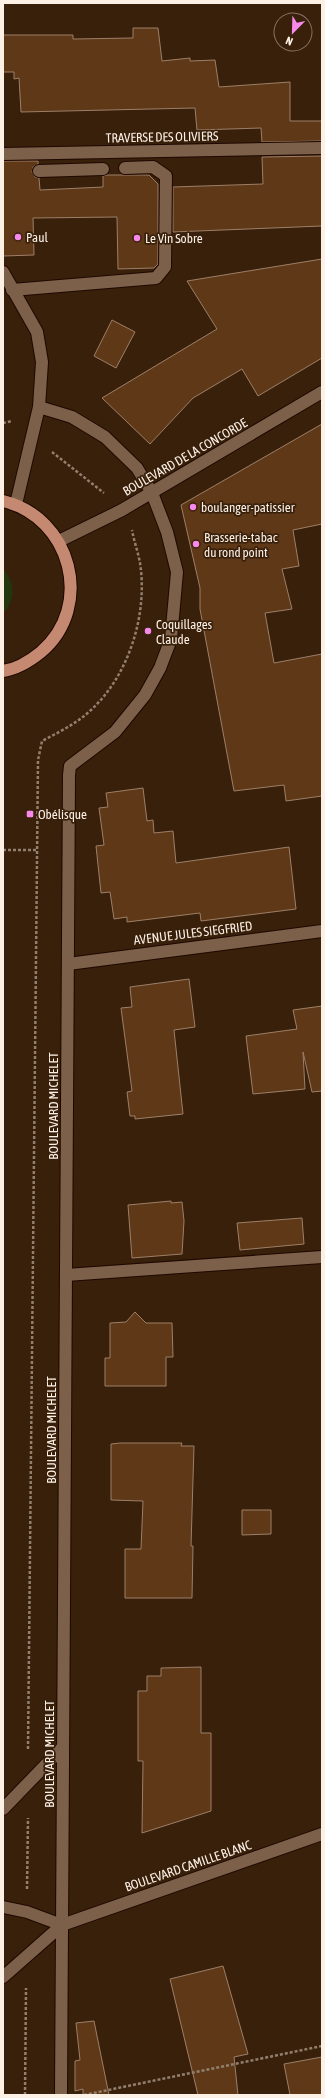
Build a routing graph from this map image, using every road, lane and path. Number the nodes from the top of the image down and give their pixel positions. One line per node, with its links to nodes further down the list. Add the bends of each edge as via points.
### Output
1 (322, 148): 2 (street, TRAVERSE DES OLIVIERS)
2 (3, 154)
3 (125, 168): 7 (street, via 153,168 166,176 165,267 156,278)
4 (103, 169): 5 (street)
5 (39, 171)
6 (3, 272): 7 (street)
7 (12, 290): 9 (street, via 37,332 42,362)
8 (322, 392): 14 (street, BOULEVARD DE LA CONCORDE)
9 (39, 407): 14 (street, via 72,417 105,438 137,468); 16 (street)
10 (13, 421): 11 (path)
11 (3, 423)
12 (50, 451): 13 (path)
13 (91, 482)
14 (152, 493): 18 (street, BOULEVARD DE LA CONCORDE); 23 (street, BOULEVARD MICHELET, via 167,532 177,572 171,639 160,668 145,695 115,732 70,766)
15 (3, 501): 16 (main road)
16 (16, 504): 18 (main road, via 33,513)
17 (131, 527): 21 (path, via 140,563 142,589 133,642 110,688 91,710 66,729 42,741 38,760)
18 (59, 541): 19 (main road, via 68,562 71,584 69,607 61,628 47,646 30,661)
19 (3, 671)
20 (3, 850): 21 (path)
21 (37, 850): 27 (path)
22 (322, 931): 23 (street, AVENUE JULES SIEGFRIED)
23 (68, 964): 25 (street, BOULEVARD MICHELET)
24 (322, 1257): 25 (street)
25 (66, 1275): 26 (street, BOULEVARD MICHELET)
26 (63, 1747): 28 (street); 33 (street, BOULEVARD MICHELET)
27 (28, 1752)
28 (3, 1809)
29 (28, 1816): 31 (path)
30 (322, 1834): 33 (street, BOULEVARD CAMILLE BLANC)
31 (27, 1890)
32 (3, 1907): 33 (street)
33 (62, 1925): 34 (street, BOULEVARD CAMILLE BLANC); 38 (street, BOULEVARD MICHELET)
34 (3, 1977)
35 (26, 1984): 37 (path)
36 (322, 2046): 39 (path)
37 (25, 2095)
38 (61, 2095)
39 (84, 2095)

